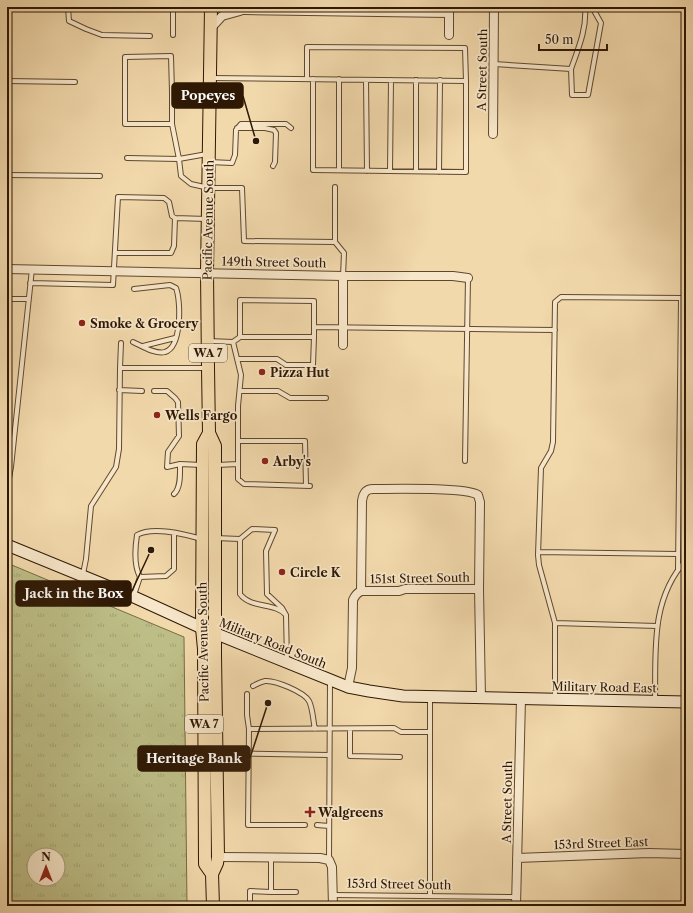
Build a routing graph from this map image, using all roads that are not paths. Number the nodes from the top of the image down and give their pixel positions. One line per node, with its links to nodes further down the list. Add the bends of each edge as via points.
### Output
1 (68, 7): 13 (lane, via 69,21 86,30 102,35)
2 (173, 7): 11 (lane)
3 (211, 7): 10 (main road, Pacific Avenue South / WA 7)
4 (229, 7): 8 (street)
5 (494, 7): 14 (street, A Street South)
6 (585, 7): 15 (lane, via 586,17 580,45)
7 (592, 7): 15 (lane, via 601,23 588,95 572,95)
8 (246, 10): 9 (street); 10 (street, via 222,16)
9 (449, 10): 12 (street)
10 (211, 28): 16 (main road, Pacific Avenue South / WA 7)
11 (173, 35)
12 (449, 35)
13 (150, 36)
14 (494, 64): 15 (lane); 32 (street, A Street South)
15 (571, 70)
16 (210, 78): 17 (lane); 28 (main road, Pacific Avenue South / WA 7)
17 (307, 79): 18 (lane); 25 (lane, via 307,47 465,48)
18 (313, 79): 19 (lane); 37 (lane, via 313,170)
19 (339, 79): 20 (lane); 37 (lane)
20 (366, 80): 21 (lane); 38 (lane)
21 (390, 80): 22 (lane); 39 (lane)
22 (416, 80): 23 (lane); 40 (lane)
23 (440, 80): 25 (lane); 41 (lane)
24 (7, 81): 26 (lane)
25 (466, 81): 41 (lane, via 466,172)
26 (75, 82)
27 (172, 92): 28 (lane); 29 (lane); 29 (lane, via 171,56 125,56 125,124)
28 (210, 92): 34 (main road, Pacific Avenue South / WA 7)
29 (172, 124): 35 (lane)
30 (237, 128): 31 (lane, via 246,123 286,124); 34 (lane, via 232,163); 36 (lane, via 274,130 276,133)
31 (291, 128)
32 (493, 134)
33 (127, 158): 35 (lane)
34 (209, 158): 35 (lane); 45 (main road, Pacific Avenue South / WA 7)
35 (179, 159): 45 (lane, via 181,176 191,184)
36 (273, 166)
37 (339, 170): 38 (lane)
38 (367, 170): 39 (lane)
39 (390, 171): 40 (lane)
40 (416, 171): 41 (lane)
41 (440, 172)
42 (7, 175): 43 (lane)
43 (100, 176)
44 (335, 187): 48 (lane)
45 (208, 188): 47 (main road, Pacific Avenue South / WA 7); 48 (lane, via 242,188 244,241)
46 (175, 218): 47 (lane); 49 (lane, via 174,246 171,253); 49 (lane, via 172,216 170,202 164,198 118,197)
47 (208, 219): 53 (main road, Pacific Avenue South / WA 7)
48 (335, 242): 54 (lane, via 344,253)
49 (115, 253): 52 (lane)
50 (7, 269): 51 (street, 149th Street South)
51 (32, 269): 52 (street, 149th Street South); 56 (lane)
52 (113, 271): 53 (street, 149th Street South); 56 (lane, via 113,285)
53 (208, 272): 54 (street, 149th Street South); 67 (main road, Pacific Avenue South / WA 7)
54 (343, 276): 55 (street, 149th Street South); 61 (street)
55 (468, 278): 62 (lane)
56 (30, 284): 59 (lane)
57 (134, 289): 66 (lane, via 170,285 176,288 179,325)
58 (7, 299): 59 (lane)
59 (28, 299): 86 (lane)
60 (314, 327): 61 (lane); 64 (lane, via 314,301 240,300); 65 (lane)
61 (343, 327): 62 (lane); 71 (street)
62 (468, 329): 63 (lane); 82 (lane)
63 (555, 330): 92 (lane, via 553,442 551,451 540,468); 93 (lane, via 555,302 561,297 681,298)
64 (240, 337): 65 (lane); 69 (lane)
65 (314, 337): 73 (lane, via 313,366 286,365 277,359)
66 (175, 338): 72 (lane); 72 (lane, via 167,352)
67 (208, 341): 69 (lane); 75 (main road, Pacific Avenue South / WA 7)
68 (134, 342): 72 (lane)
69 (233, 342): 73 (lane)
70 (121, 343): 74 (lane)
71 (343, 345)
72 (142, 346)
73 (238, 359): 79 (lane)
74 (120, 368): 75 (lane); 76 (lane)
75 (208, 368): 85 (main road, Pacific Avenue South / WA 7, via 209,433 203,444)
76 (120, 390): 77 (lane); 96 (lane, via 119,449 116,467 91,506)
77 (142, 391)
78 (154, 391): 83 (lane, via 167,392 178,402 179,436 169,451 167,466)
79 (240, 391): 80 (lane, via 278,391 290,398); 81 (lane)
80 (326, 398)
81 (238, 441): 84 (lane); 84 (lane, via 305,440 308,486 244,484 238,479)
82 (465, 461)
83 (180, 464): 85 (lane); 87 (lane, via 179,484)
84 (238, 464): 85 (lane)
85 (208, 465): 89 (main road, Pacific Avenue South / WA 7)
86 (7, 490)
87 (174, 494)
88 (174, 533): 89 (lane); 97 (lane, via 174,569 166,576); 97 (lane, via 143,532 136,535 137,571)
89 (208, 538): 90 (lane); 104 (main road, Pacific Avenue South / WA 7); 105 (main road, Pacific Avenue South / WA 7)
90 (240, 539): 101 (lane, via 241,595 249,601); 101 (lane, via 252,529 275,530 266,551 267,594)
91 (7, 545): 96 (main road, Military Road South)
92 (538, 552): 93 (lane); 102 (lane, via 539,565)
93 (678, 554): 95 (lane)
94 (686, 560): 95 (lane)
95 (678, 569): 103 (lane, via 665,593)
96 (82, 576): 100 (main road, Military Road South)
97 (140, 577): 100 (lane)
98 (479, 589): 99 (street, 151st Street South); 99 (street, via 478,494 452,490 368,489 362,501); 112 (street)
99 (362, 591): 109 (street, via 355,595 353,600 352,668)
100 (134, 597): 104 (main road, Military Road South)
101 (286, 615): 106 (lane)
102 (555, 623): 103 (lane); 114 (lane)
103 (657, 626): 115 (lane)
104 (202, 628): 105 (main road, Military Road South); 134 (main road, Pacific Avenue South / WA 7, via 205,864)
105 (215, 633): 106 (main road, Military Road South); 122 (main road, Pacific Avenue South / WA 7)
106 (287, 662): 107 (main road, Military Road South)
107 (330, 680): 109 (main road, Military Road South); 119 (lane)
108 (254, 686): 118 (lane, via 260,682 272,682 305,696 310,704)
109 (348, 687): 111 (main road, Military Road South, via 404,696)
110 (247, 694): 117 (lane)
111 (430, 697): 112 (main road, Military Road South); 121 (lane)
112 (481, 698): 113 (main road, Military Road South)
113 (521, 699): 114 (main road, Military Road East); 132 (street, A Street South)
114 (555, 699): 115 (main road, Military Road East)
115 (655, 701): 116 (main road, Military Road East)
116 (686, 702)
117 (249, 729): 118 (lane); 123 (lane)
118 (315, 729): 119 (lane)
119 (330, 729): 120 (lane); 124 (lane)
120 (350, 729): 121 (lane, via 394,728 401,732); 125 (lane, via 350,756)
121 (430, 732): 138 (lane)
122 (216, 753): 123 (lane); 130 (main road, Pacific Avenue South / WA 7)
123 (249, 754): 124 (lane); 126 (lane, via 248,825)
124 (329, 755): 128 (lane)
125 (400, 756)
126 (305, 825)
127 (317, 825): 128 (lane)
128 (329, 826): 133 (lane)
129 (686, 854): 132 (street, 153rd Street East)
130 (218, 857): 131 (street); 134 (main road, Pacific Avenue South / WA 7)
131 (271, 857): 133 (street); 135 (lane)
132 (517, 858): 139 (street, A Street South)
133 (329, 860): 137 (street, 153rd Street South, via 332,867)
134 (212, 874): 140 (main road, Pacific Avenue South / WA 7)
135 (271, 892): 136 (lane); 141 (lane, via 250,891)
136 (296, 892)
137 (333, 895): 138 (lane, 153rd Street South); 142 (street)
138 (430, 896): 139 (lane, 153rd Street South)
139 (516, 897): 143 (street, A Street South)
140 (213, 906)
141 (250, 906)
142 (333, 906)
143 (516, 906)

